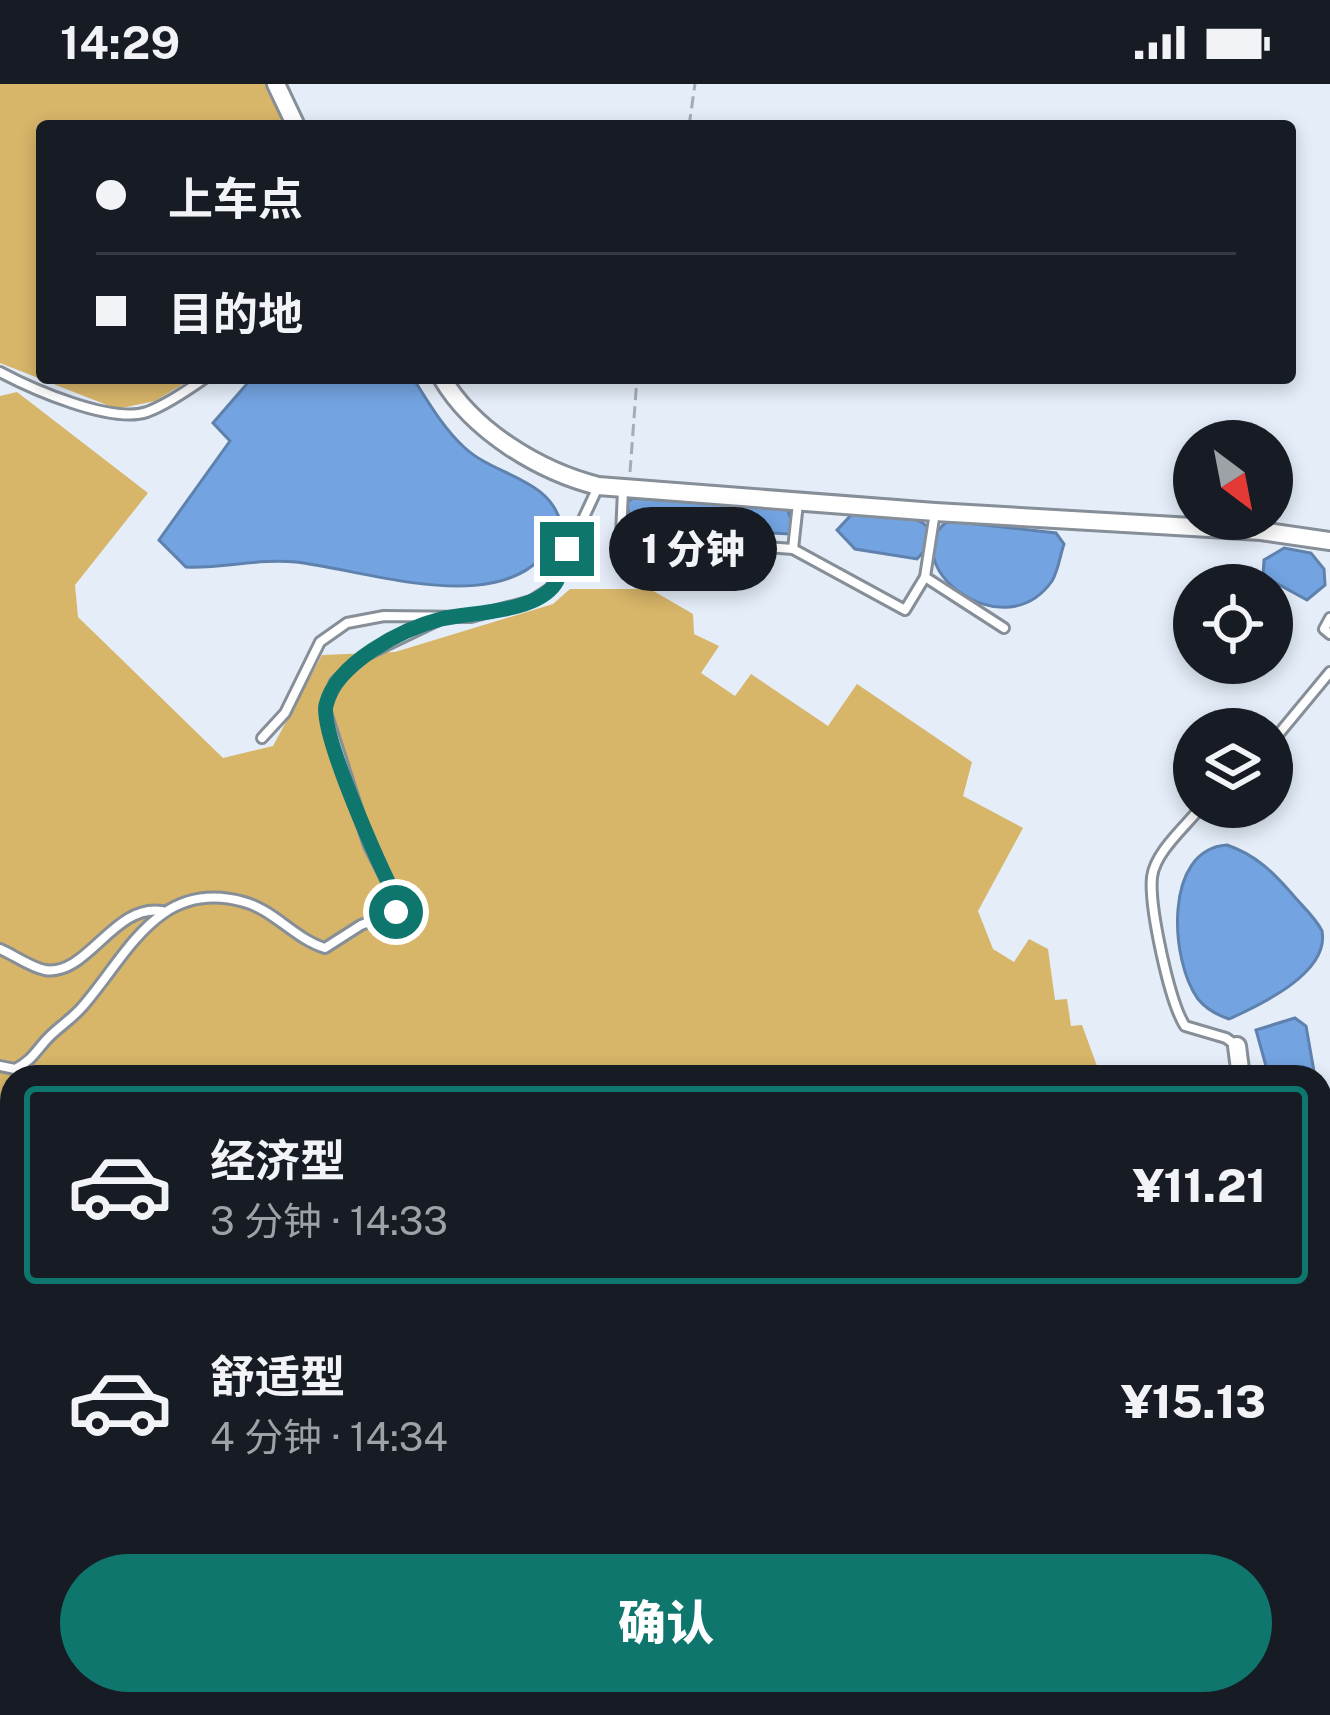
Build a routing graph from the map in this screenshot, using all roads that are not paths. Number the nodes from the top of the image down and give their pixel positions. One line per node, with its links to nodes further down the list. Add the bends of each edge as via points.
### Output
1 (276, 84): 2 (street)
2 (293, 120)
3 (0, 372): 4 (lane, via 114,414 144,413)
4 (195, 384)
5 (446, 384): 6 (street, via 495,436)
6 (598, 486): 7 (street); 14 (lane, via 555,585 531,601)
7 (626, 490): 8 (street); 11 (lane, via 621,536)
8 (798, 502): 9 (street); 11 (lane)
9 (935, 512): 10 (street, via 1262,530); 12 (lane)
10 (1330, 542)
11 (793, 549): 12 (lane, via 905,610)
12 (925, 577): 15 (lane)
13 (1330, 618): 16 (lane)
14 (441, 619): 19 (lane, via 361,618 331,632); 21 (lane, via 364,656 335,682 325,709 369,846 400,909 325,948 242,901)
15 (1004, 628)
16 (1330, 634)
17 (1330, 672): 18 (lane)
18 (1293, 717)
19 (262, 738)
20 (1184, 828): 23 (lane, via 1152,878 1165,976 1185,1026)
21 (163, 912): 22 (lane, via 131,914 53,970); 24 (lane)
22 (0, 949)
23 (1237, 1046): 25 (street)
24 (22, 1065)
25 (1239, 1065)

